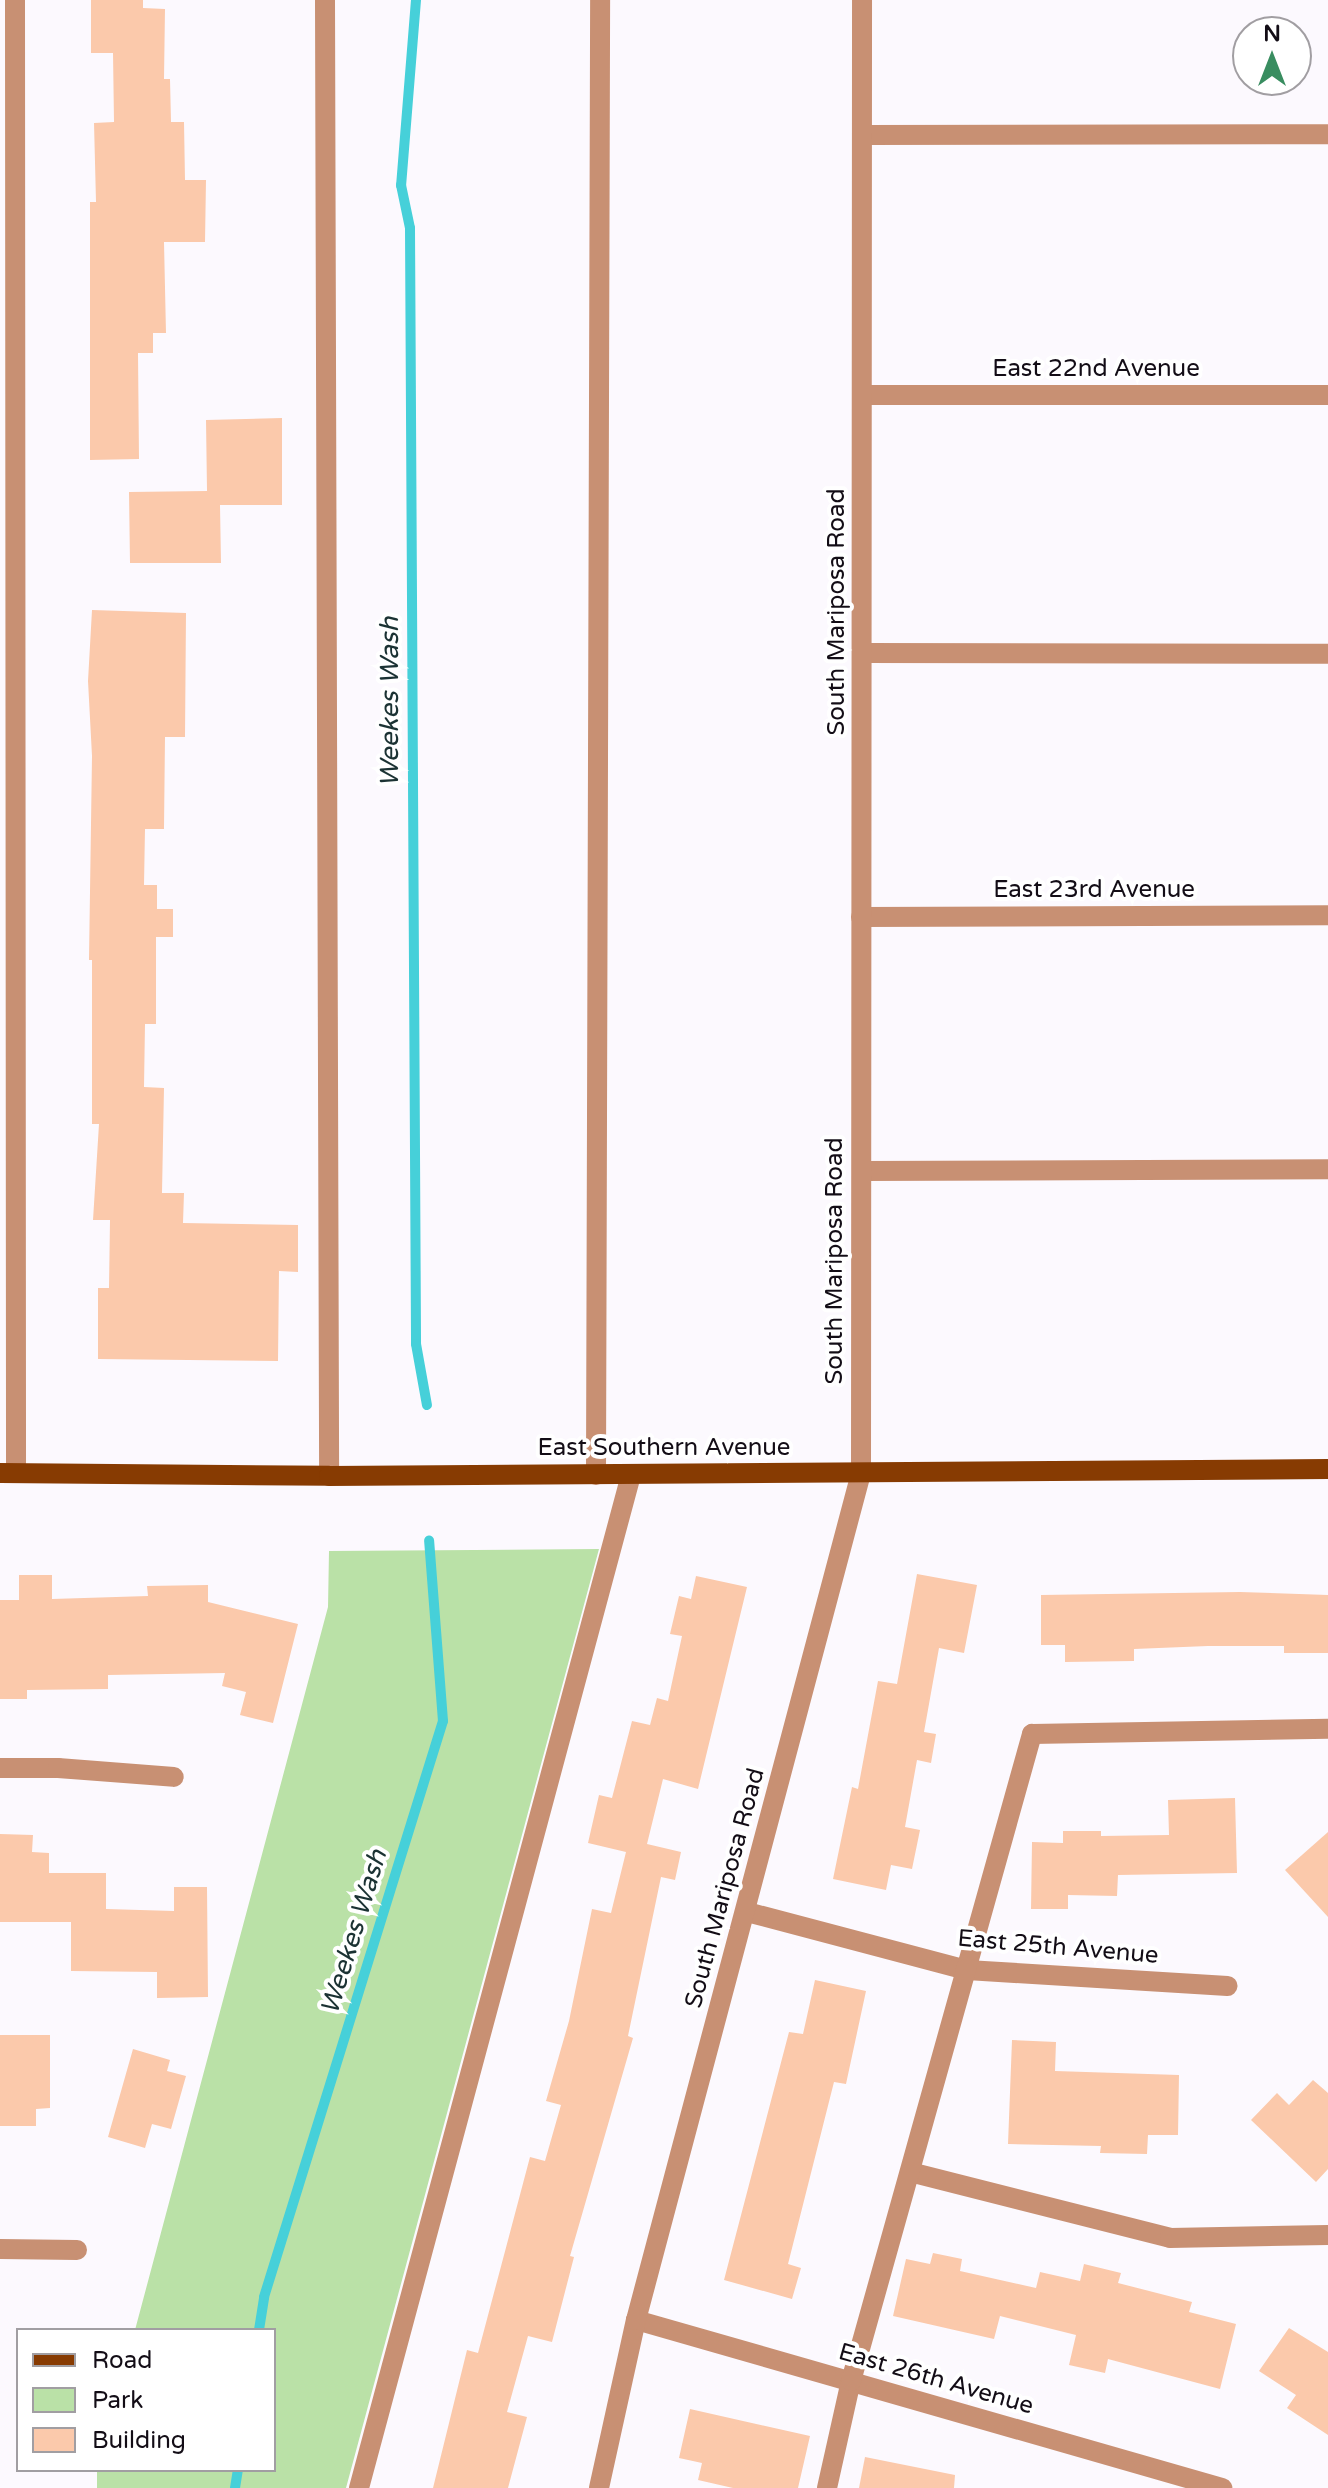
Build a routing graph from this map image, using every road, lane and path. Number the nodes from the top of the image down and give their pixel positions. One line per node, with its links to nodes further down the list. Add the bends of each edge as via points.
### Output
1 (15, 0): 7 (street)
2 (325, 0): 21 (street)
3 (600, 0): 19 (street)
4 (862, 0): 6 (street, South Mariposa Road)
5 (1328, 134): 6 (street)
6 (863, 135): 8 (street, South Mariposa Road)
7 (8, 184): 17 (street)
8 (864, 395): 9 (street, East 22nd Avenue); 10 (street, South Mariposa Road)
9 (1328, 395)
10 (862, 653): 11 (street); 13 (street, South Mariposa Road)
11 (1328, 654)
12 (1328, 915): 13 (street, East 23rd Avenue)
13 (861, 917): 15 (street, South Mariposa Road)
14 (1328, 1169): 15 (street)
15 (862, 1171): 18 (street, South Mariposa Road)
16 (1328, 1469): 18 (main road, East Southern Avenue)
17 (8, 1473): 21 (main road, East Southern Avenue)
18 (861, 1473): 20 (main road, East Southern Avenue); 25 (street, South Mariposa Road)
19 (596, 1475): 20 (main road, East Southern Avenue); 21 (main road, East Southern Avenue)
20 (631, 1475): 34 (street)
21 (329, 1476)
22 (1328, 1729): 26 (street, via 1032,1734)
23 (0, 1768): 24 (street)
24 (174, 1777)
25 (747, 1912): 26 (street, East 25th Avenue); 32 (street, South Mariposa Road)
26 (967, 1970): 27 (street, East 25th Avenue); 28 (street)
27 (1228, 1986)
28 (910, 2172): 29 (street, via 1170,2238); 33 (street)
29 (1328, 2235)
30 (0, 2249): 31 (street)
31 (77, 2250)
32 (636, 2320): 33 (street, East 26th Avenue); 35 (street, South Mariposa Road)
33 (851, 2381): 36 (street); 37 (street, East 26th Avenue)
34 (359, 2488)
35 (599, 2488)
36 (827, 2488)
37 (1222, 2488)

